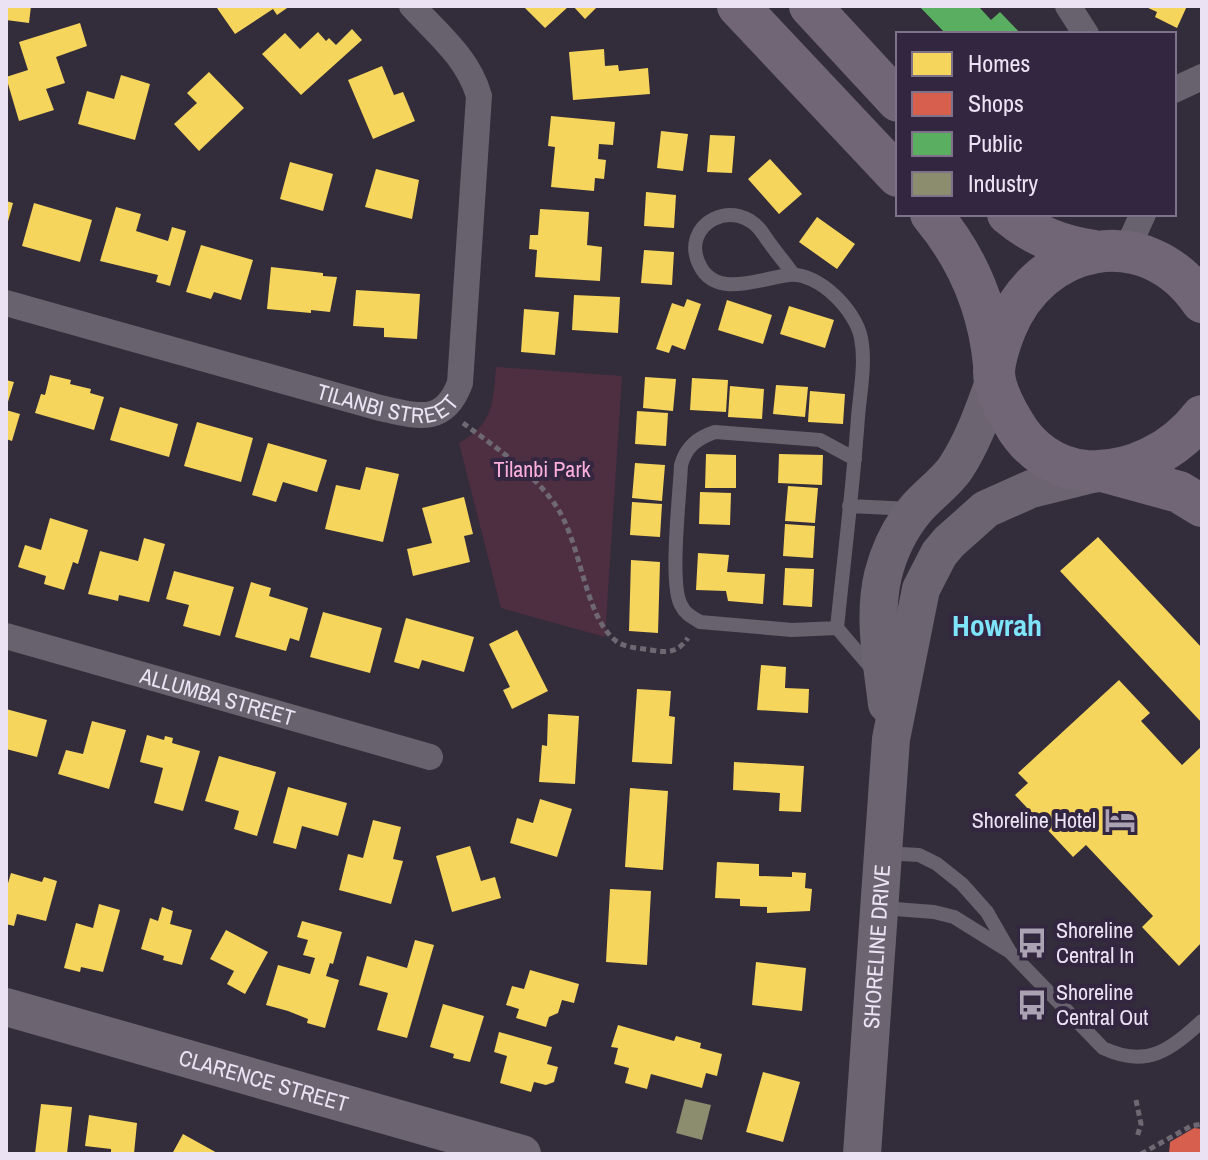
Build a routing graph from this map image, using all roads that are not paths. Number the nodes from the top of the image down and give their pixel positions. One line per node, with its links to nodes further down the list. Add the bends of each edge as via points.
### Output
1 (412, 6): 15 (street, TILANBI STREET, via 462,59 479,96 460,383 444,409 414,416 380,408)
2 (738, 6): 9 (main road)
3 (810, 6): 8 (main road)
4 (1068, 6): 5 (street)
5 (1085, 32)
6 (1202, 77): 7 (street)
7 (1176, 89)
8 (896, 99)
9 (896, 174)
10 (932, 216): 16 (main road, via 978,292)
11 (1011, 216): 12 (main road, via 1062,246)
12 (1121, 239): 14 (main road, via 1172,270); 16 (main road, via 1057,265 1028,291 1007,325)
13 (793, 274): 13 (lane, via 737,285 713,280 695,252 700,231 727,214 751,220); 18 (lane, via 830,291 856,321 862,357)
14 (1202, 300)
15 (6, 303)
16 (995, 374): 19 (main road, via 1016,429 1039,454 1064,466); 22 (main road, SHORELINE DRIVE, via 962,458)
17 (1202, 416): 19 (main road, via 1158,455)
18 (855, 459): 20 (lane); 23 (lane, via 820,440 715,432 693,444 681,465 676,584 688,615 700,622)
19 (1103, 472): 21 (main road, via 1179,492); 26 (main road, SHORELINE DRIVE, via 999,502 949,542 917,603)
20 (849, 506): 22 (lane); 23 (lane)
21 (1202, 506)
22 (917, 509): 25 (main road, SHORELINE DRIVE, via 897,537 883,574 879,618)
23 (837, 628): 25 (lane)
24 (6, 636): 27 (street, ALLUMBA STREET)
25 (884, 682): 26 (main road, SHORELINE DRIVE)
26 (891, 739): 28 (main road, SHORELINE DRIVE)
27 (430, 757)
28 (882, 853): 29 (main road, SHORELINE DRIVE); 30 (lane, via 919,855 937,864 987,912)
29 (879, 908): 30 (lane, via 954,917); 34 (main road, SHORELINE DRIVE)
30 (1010, 952): 32 (lane, via 1091,1038 1113,1053 1153,1056)
31 (6, 1007): 33 (main road, CLARENCE STREET)
32 (1202, 1021)
33 (522, 1154)
34 (862, 1154)

